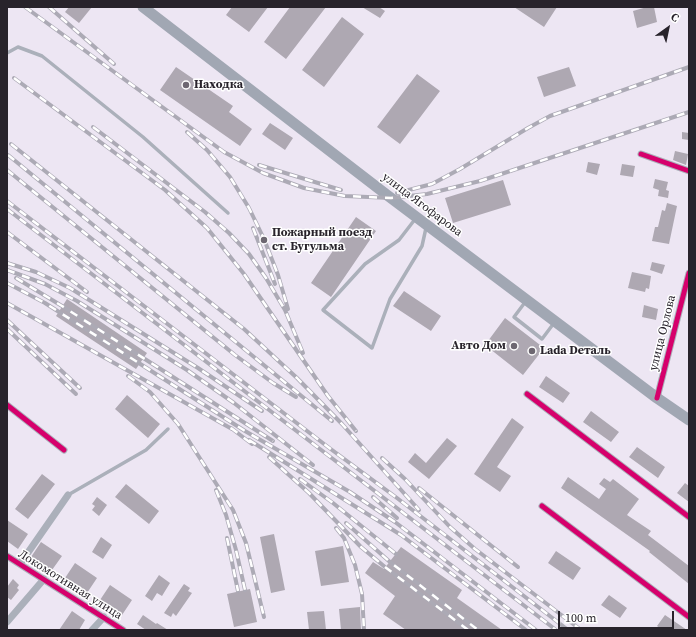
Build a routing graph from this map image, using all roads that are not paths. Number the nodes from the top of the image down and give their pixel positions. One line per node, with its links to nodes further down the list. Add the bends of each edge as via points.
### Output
1 (143, 7): 6 (main road, улица Ягофарова)
2 (7, 53): 5 (lane, via 18,47 42,56 143,137)
3 (641, 154): 4 (street)
4 (689, 171)
5 (228, 213)
6 (417, 217): 7 (main road, улица Ягофарова); 7 (lane, via 399,240 365,264 323,310 372,348 390,298 422,246)
7 (427, 225): 9 (main road, улица Ягофарова)
8 (689, 273): 12 (street, улица Орлова)
9 (526, 300): 10 (main road, улица Ягофарова); 10 (lane, via 514,317 542,339)
10 (556, 322): 12 (main road, улица Ягофарова)
11 (527, 394): 19 (street)
12 (657, 398): 14 (main road, улица Ягофарова)
13 (7, 405): 16 (street)
14 (689, 420)
15 (168, 429): 17 (lane, via 146,450)
16 (64, 450)
17 (68, 495): 21 (street)
18 (542, 506): 24 (street)
19 (689, 517)
20 (7, 556): 21 (street, Локомотивная улица)
21 (20, 564): 22 (street, Локомотивная улица)
22 (44, 579): 23 (street, Локомотивная улица); 25 (street)
23 (104, 617): 26 (street); 27 (street, Локомотивная улица)
24 (689, 617)
25 (7, 622)
26 (92, 630)
27 (123, 630)

